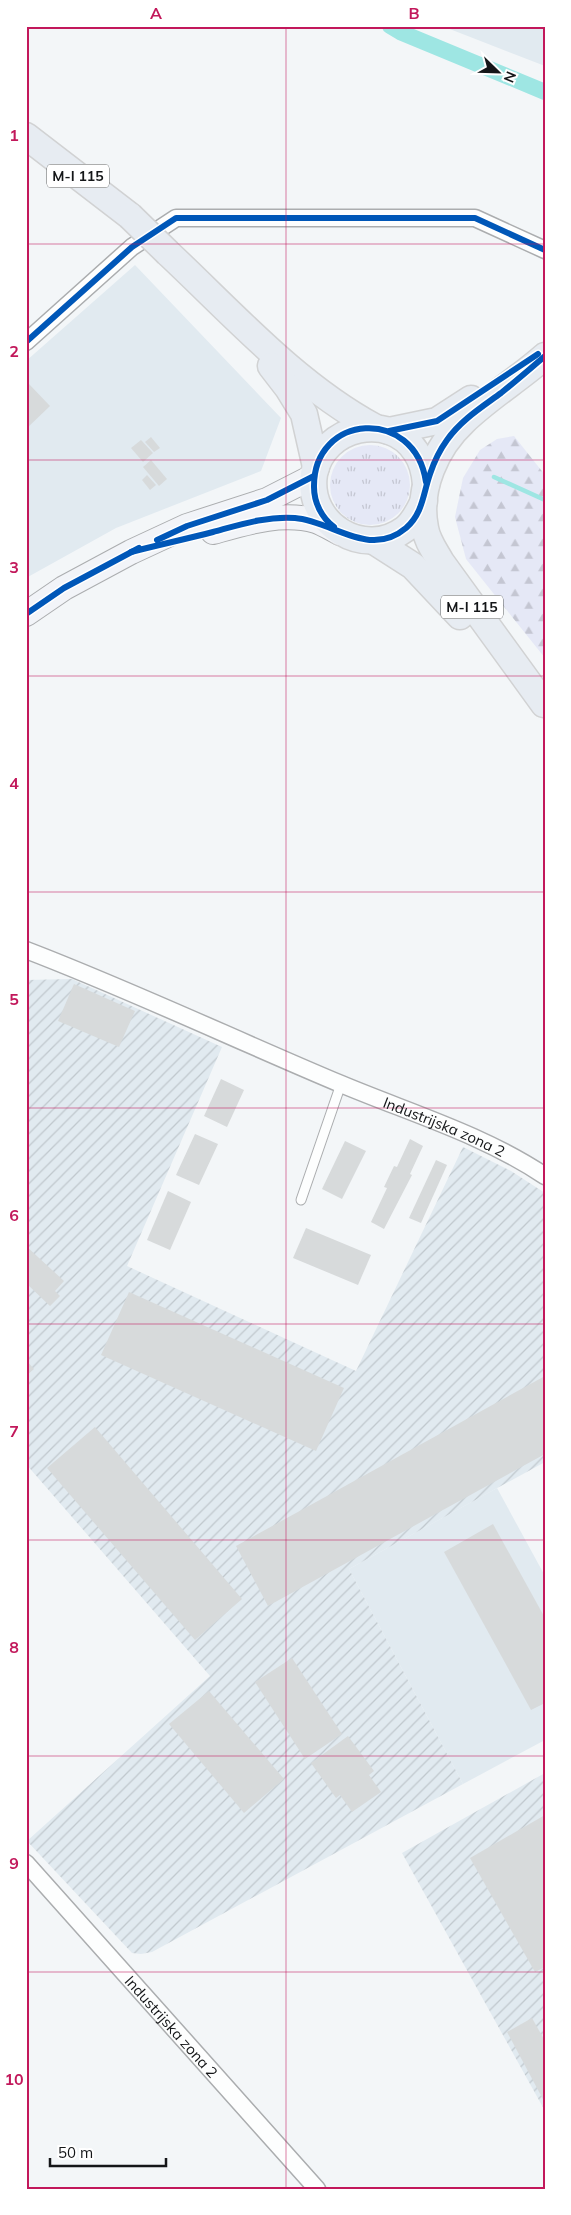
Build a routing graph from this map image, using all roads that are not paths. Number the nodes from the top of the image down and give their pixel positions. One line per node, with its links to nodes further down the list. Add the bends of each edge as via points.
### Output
1 (26, 136): 3 (main road, M-I 115, bridge, via 130,216)
2 (545, 250): 4 (street, via 475,218 176,218 132,247)
3 (236, 320): 7 (main road, M-I 115, via 341,409); 8 (main road, M-I 115, via 304,414)
4 (26, 342)
5 (545, 350): 7 (main road, via 437,421)
6 (545, 356): 9 (main road, via 464,420 436,456)
7 (381, 429): 8 (main road, via 359,428 332,442 322,453); 9 (main road, M-I 115, via 404,439 416,452 424,467)
8 (315, 471): 10 (main road, M-I 115, via 314,493 319,509); 12 (main road, via 267,500 187,526)
9 (425, 493): 11 (main road, M-I 115, via 417,516 405,528 391,537); 16 (main road, M-I 115, via 424,527 429,542 453,581)
10 (342, 534): 11 (main road, M-I 115); 12 (main road, via 315,521 281,518 244,523)
11 (374, 541): 16 (main road, M-I 115, via 405,559 432,583 519,682)
12 (131, 552): 13 (main road)
13 (108, 563): 14 (main road); 15 (main road)
14 (26, 596)
15 (26, 614)
16 (544, 704)
17 (26, 950): 18 (street, Industrijska zona 2, via 117,985)
18 (341, 1084): 19 (street, Industrijska zona 2, via 479,1139 520,1159); 20 (lane)
19 (545, 1176)
20 (301, 1200)
21 (26, 1863): 22 (street, Industrijska zona 2)
22 (317, 2189)

